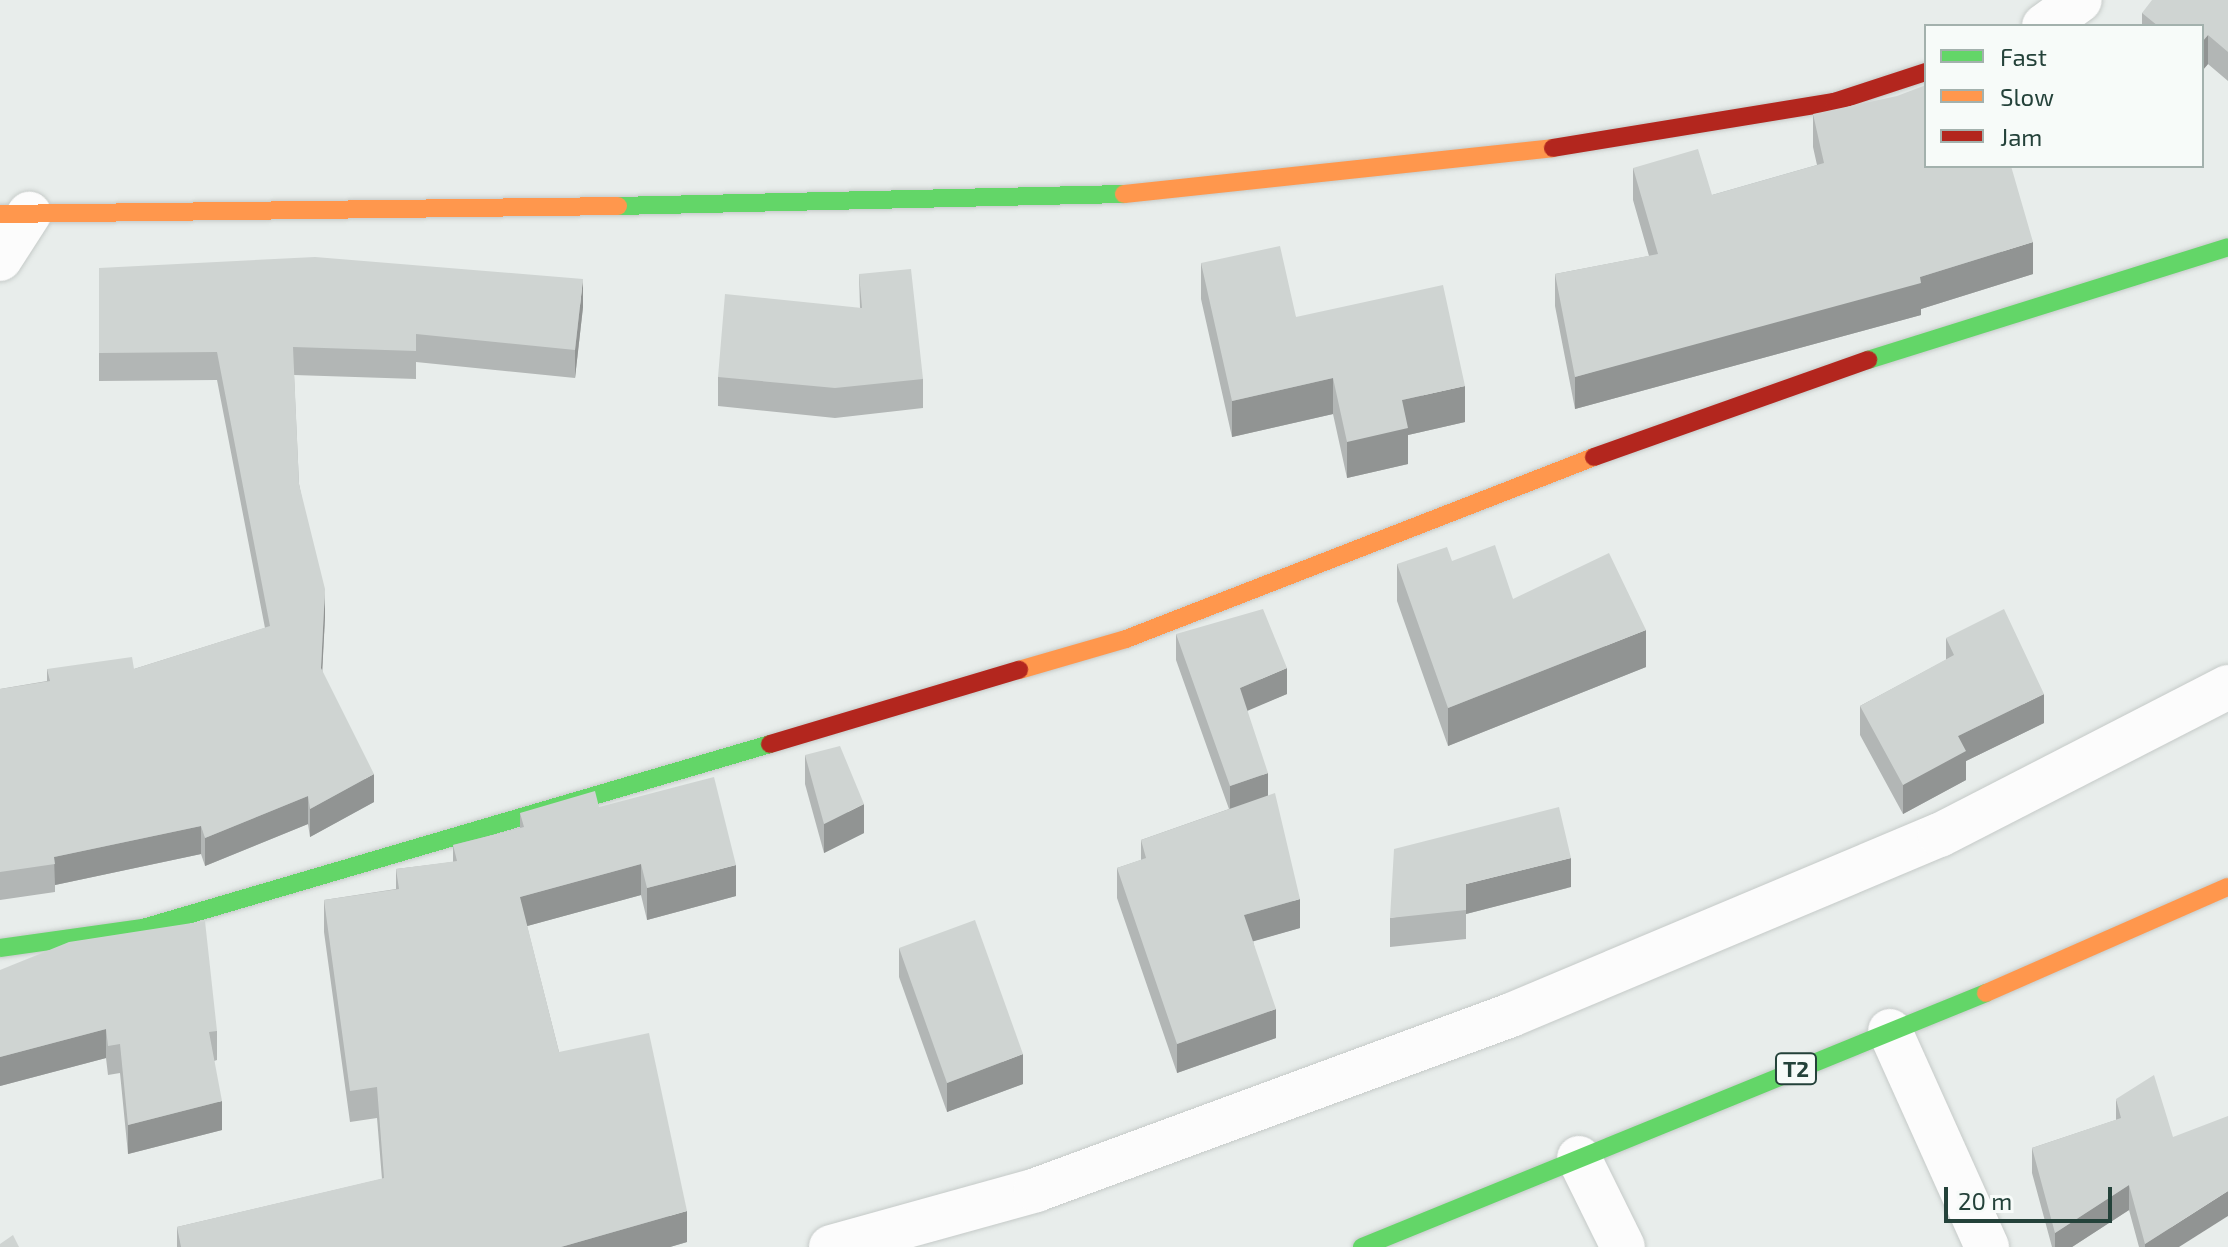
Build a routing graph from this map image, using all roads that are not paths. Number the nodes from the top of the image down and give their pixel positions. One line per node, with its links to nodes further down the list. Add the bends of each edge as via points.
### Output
1 (2080, 0): 2 (street)
2 (2047, 24)
3 (1924, 73): 4 (main road, via 1834,102 1602,142 1367,173 1047,200)
4 (15, 214): 6 (street)
5 (2228, 247): 9 (main road, via 1755,395 1126,639 143,928)
6 (0, 259)
7 (2228, 687): 12 (street, via 1940,835 1511,1015 1036,1190)
8 (2228, 887): 10 (main road, T2)
9 (0, 948)
10 (1890, 1031): 11 (main road, T2); 15 (street)
11 (1579, 1158): 13 (main road, T2); 14 (street)
12 (831, 1247)
13 (1362, 1247)
14 (1623, 1247)
15 (1987, 1247)

